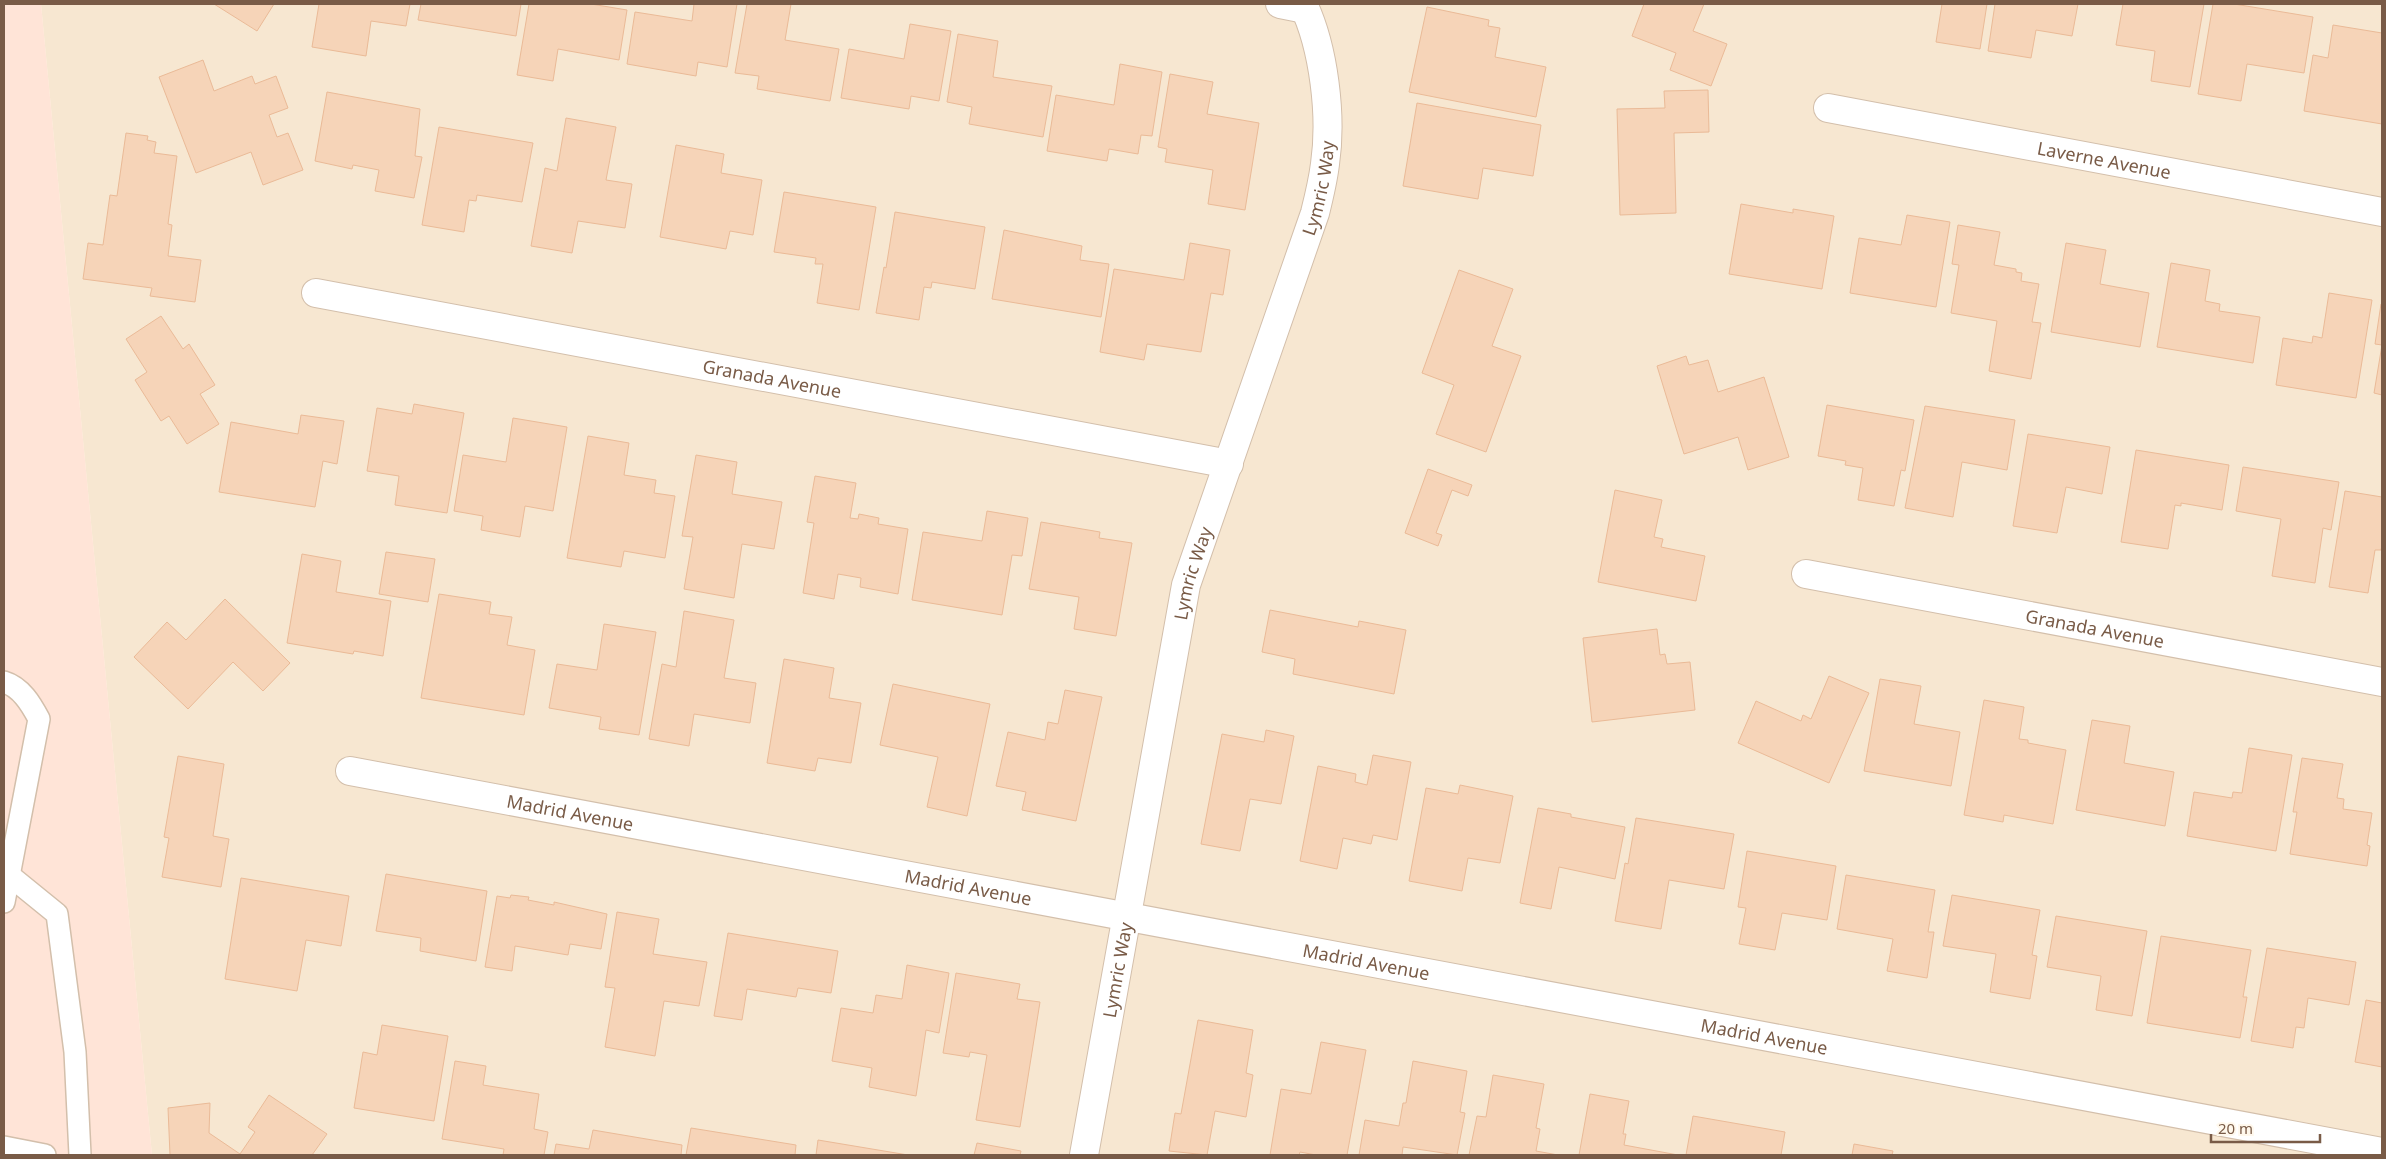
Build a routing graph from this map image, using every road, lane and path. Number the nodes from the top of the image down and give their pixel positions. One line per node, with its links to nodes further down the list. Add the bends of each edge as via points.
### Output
1 (1296, 5): 5 (street, Lymric Way, via 1320,60 1327,117 1325,163 1315,213)
2 (1828, 108): 3 (street, Laverne Avenue)
3 (2382, 212)
4 (316, 293): 5 (street, Granada Avenue)
5 (1229, 464): 12 (street, Lymric Way, via 1186,585)
6 (1806, 574): 8 (street, Granada Avenue)
7 (4, 682): 10 (lane, via 12,684 29,701 39,719)
8 (2382, 682)
9 (350, 771): 12 (street, Madrid Avenue)
10 (9, 875): 11 (lane); 16 (lane, via 56,914 75,1052)
11 (4, 902)
12 (1128, 917): 14 (street, Madrid Avenue); 17 (street, Lymric Way)
13 (4, 1147): 15 (lane)
14 (2382, 1152)
15 (45, 1155)
16 (80, 1155)
17 (1084, 1155)

